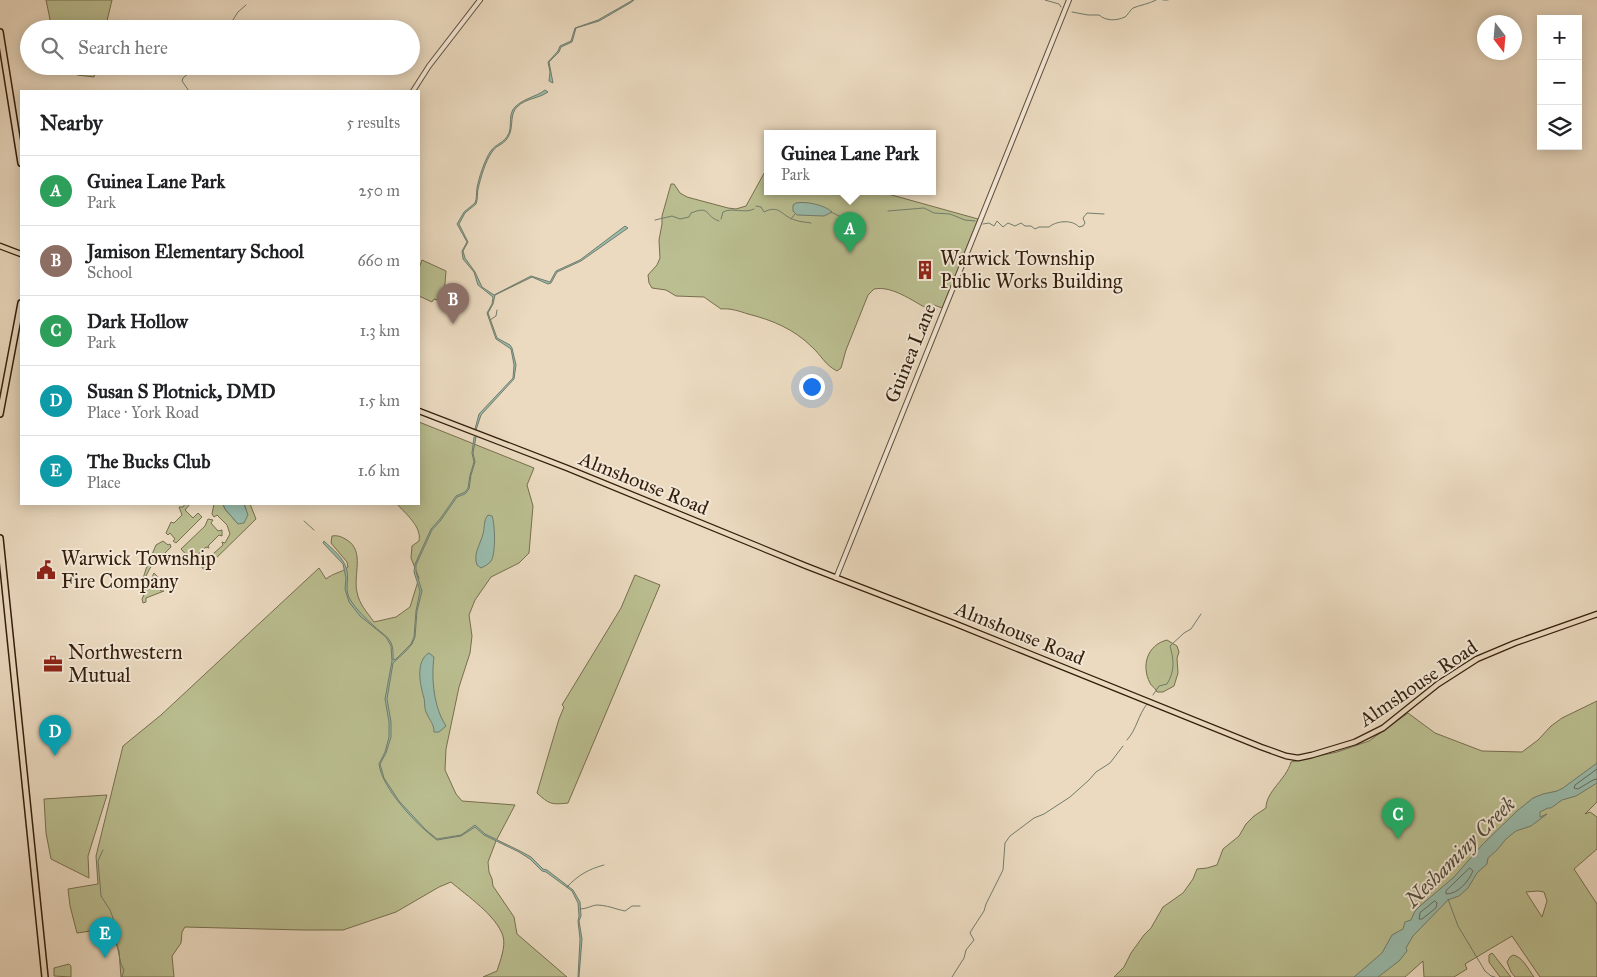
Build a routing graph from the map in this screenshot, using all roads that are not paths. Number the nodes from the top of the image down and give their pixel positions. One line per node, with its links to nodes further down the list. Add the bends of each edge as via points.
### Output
1 (480, 0): 4 (street)
2 (1069, 0): 12 (street, Guinea Lane)
3 (0, 32): 5 (highway)
4 (414, 90)
5 (20, 157)
6 (0, 246): 7 (main road)
7 (20, 254)
8 (20, 308): 10 (highway)
9 (420, 411): 12 (main road, Almshouse Road)
10 (0, 414)
11 (0, 538): 14 (highway)
12 (836, 578): 13 (main road, Almshouse Road, via 1294,758 1366,737 1477,659)
13 (1597, 614)
14 (45, 977)

